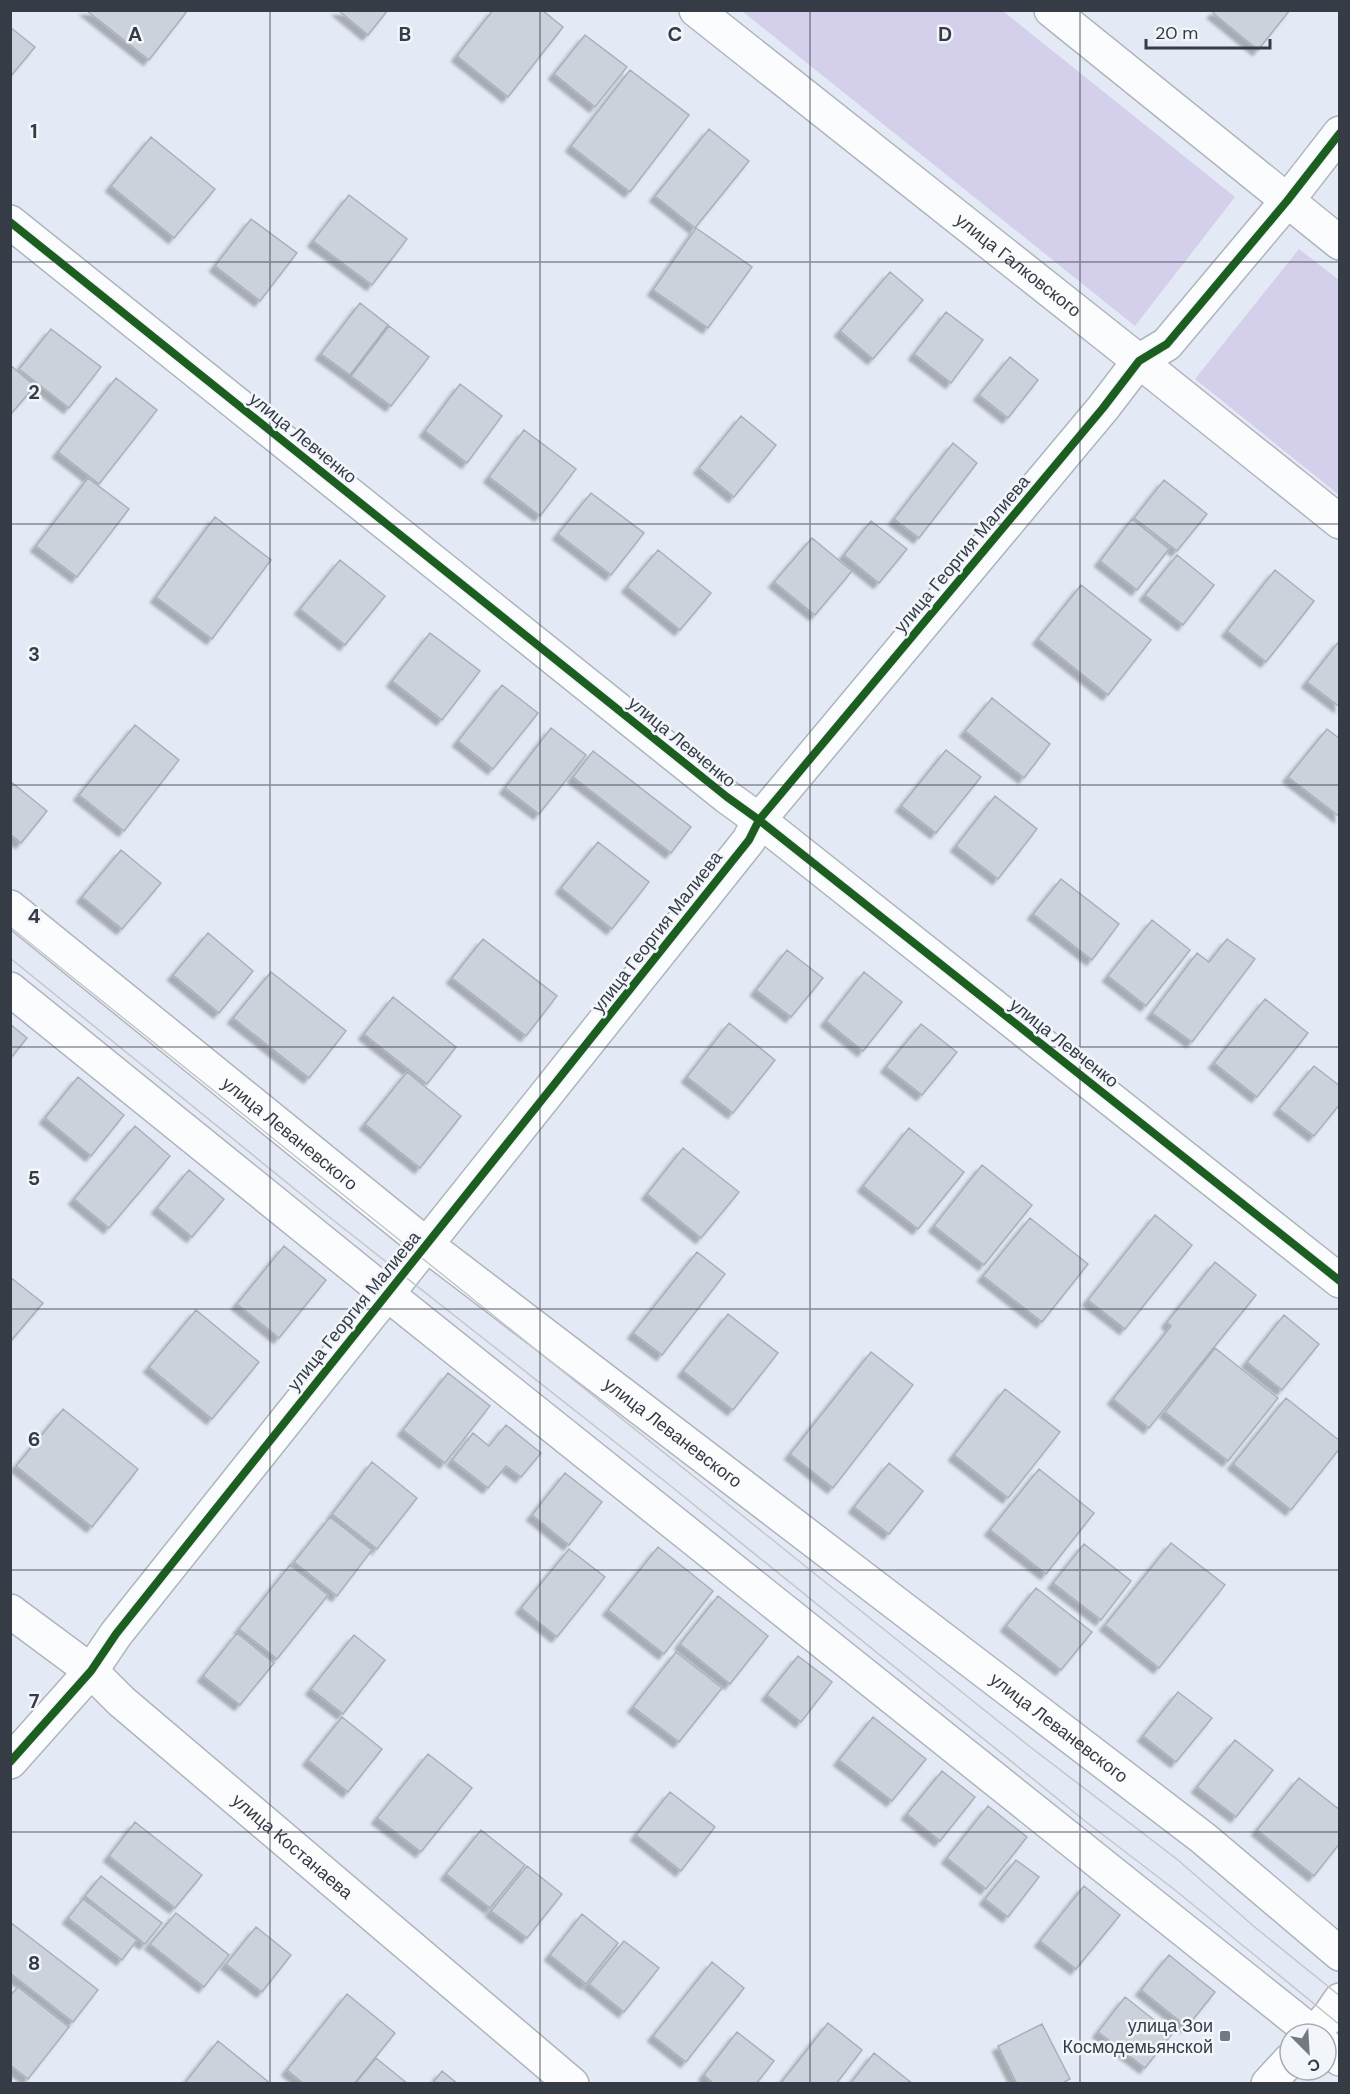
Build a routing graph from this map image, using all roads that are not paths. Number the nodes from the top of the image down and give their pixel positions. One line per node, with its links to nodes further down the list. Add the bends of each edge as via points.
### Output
1 (696, 10): 7 (street, улица Галковского)
2 (1052, 10): 4 (street)
3 (1340, 133): 4 (street, улица Георгия Малиева)
4 (1287, 201): 6 (street); 7 (street, улица Георгия Малиева, via 1167,344)
5 (10, 222): 9 (street, улица Левченко)
6 (1340, 243)
7 (1139, 361): 8 (street, улица Галковского); 9 (street, улица Георгия Малиева)
8 (1340, 522)
9 (759, 820): 12 (street, улица Георгия Малиева, via 749,840); 13 (street, улица Левченко)
10 (10, 907): 12 (street, улица Леваневского)
11 (10, 989): 14 (street)
12 (427, 1245): 14 (street, улица Георгия Малиева); 18 (street, улица Леваневского, via 1203,1838)
13 (1340, 1281)
14 (386, 1293): 16 (street, улица Георгия Малиева, via 116,1634); 20 (street)
15 (10, 1611): 16 (street, улица Костанаева)
16 (91, 1671): 17 (street, улица Георгия Малиева); 22 (street, улица Костанаева, via 121,1701)
17 (10, 1762)
18 (1340, 1954)
19 (1340, 2000): 21 (street)
20 (1299, 2022)
21 (1324, 2022)
22 (572, 2084)

